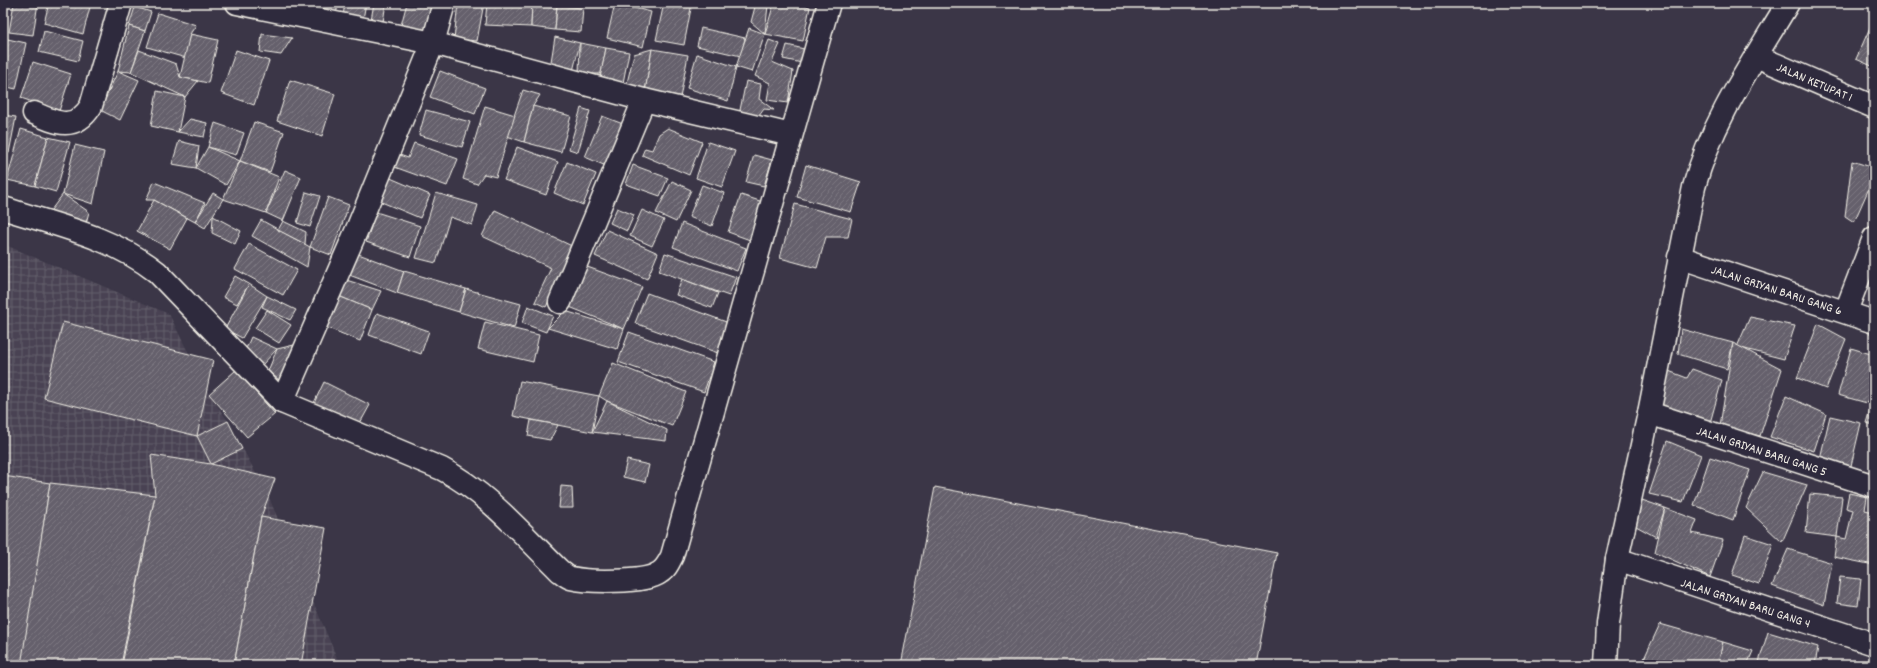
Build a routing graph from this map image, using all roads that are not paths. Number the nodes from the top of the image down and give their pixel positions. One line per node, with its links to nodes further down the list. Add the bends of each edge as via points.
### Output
1 (121, 3): 10 (street, via 87,114 67,124 56,123)
2 (237, 3): 6 (street)
3 (444, 3): 6 (street)
4 (829, 3): 11 (street)
5 (1788, 3): 7 (street)
6 (433, 44): 8 (street); 18 (street, via 358,227)
7 (1756, 56): 9 (street, JALAN KETUPAT 1); 14 (street, via 1720,120 1701,163)
8 (644, 100): 11 (street); 15 (street)
9 (1874, 107)
10 (34, 113)
11 (791, 135): 18 (street, via 672,556 660,573 632,580 570,578 480,493 461,479)
12 (3, 208): 18 (street, via 112,244 143,261 157,272)
13 (1874, 238): 16 (street)
14 (1680, 257): 16 (street, JALAN GRIYAN BARU GANG 6); 19 (street)
15 (560, 302)
16 (1846, 312): 17 (street, JALAN GRIYAN BARU GANG 6)
17 (1874, 322)
18 (282, 402)
19 (1649, 413): 20 (street, JALAN GRIYAN BARU GANG 5); 21 (street)
20 (1874, 486)
21 (1617, 559): 22 (street, JALAN GRIYAN BARU GANG 4); 23 (street, via 1608,624)
22 (1874, 644)
23 (1606, 665)

